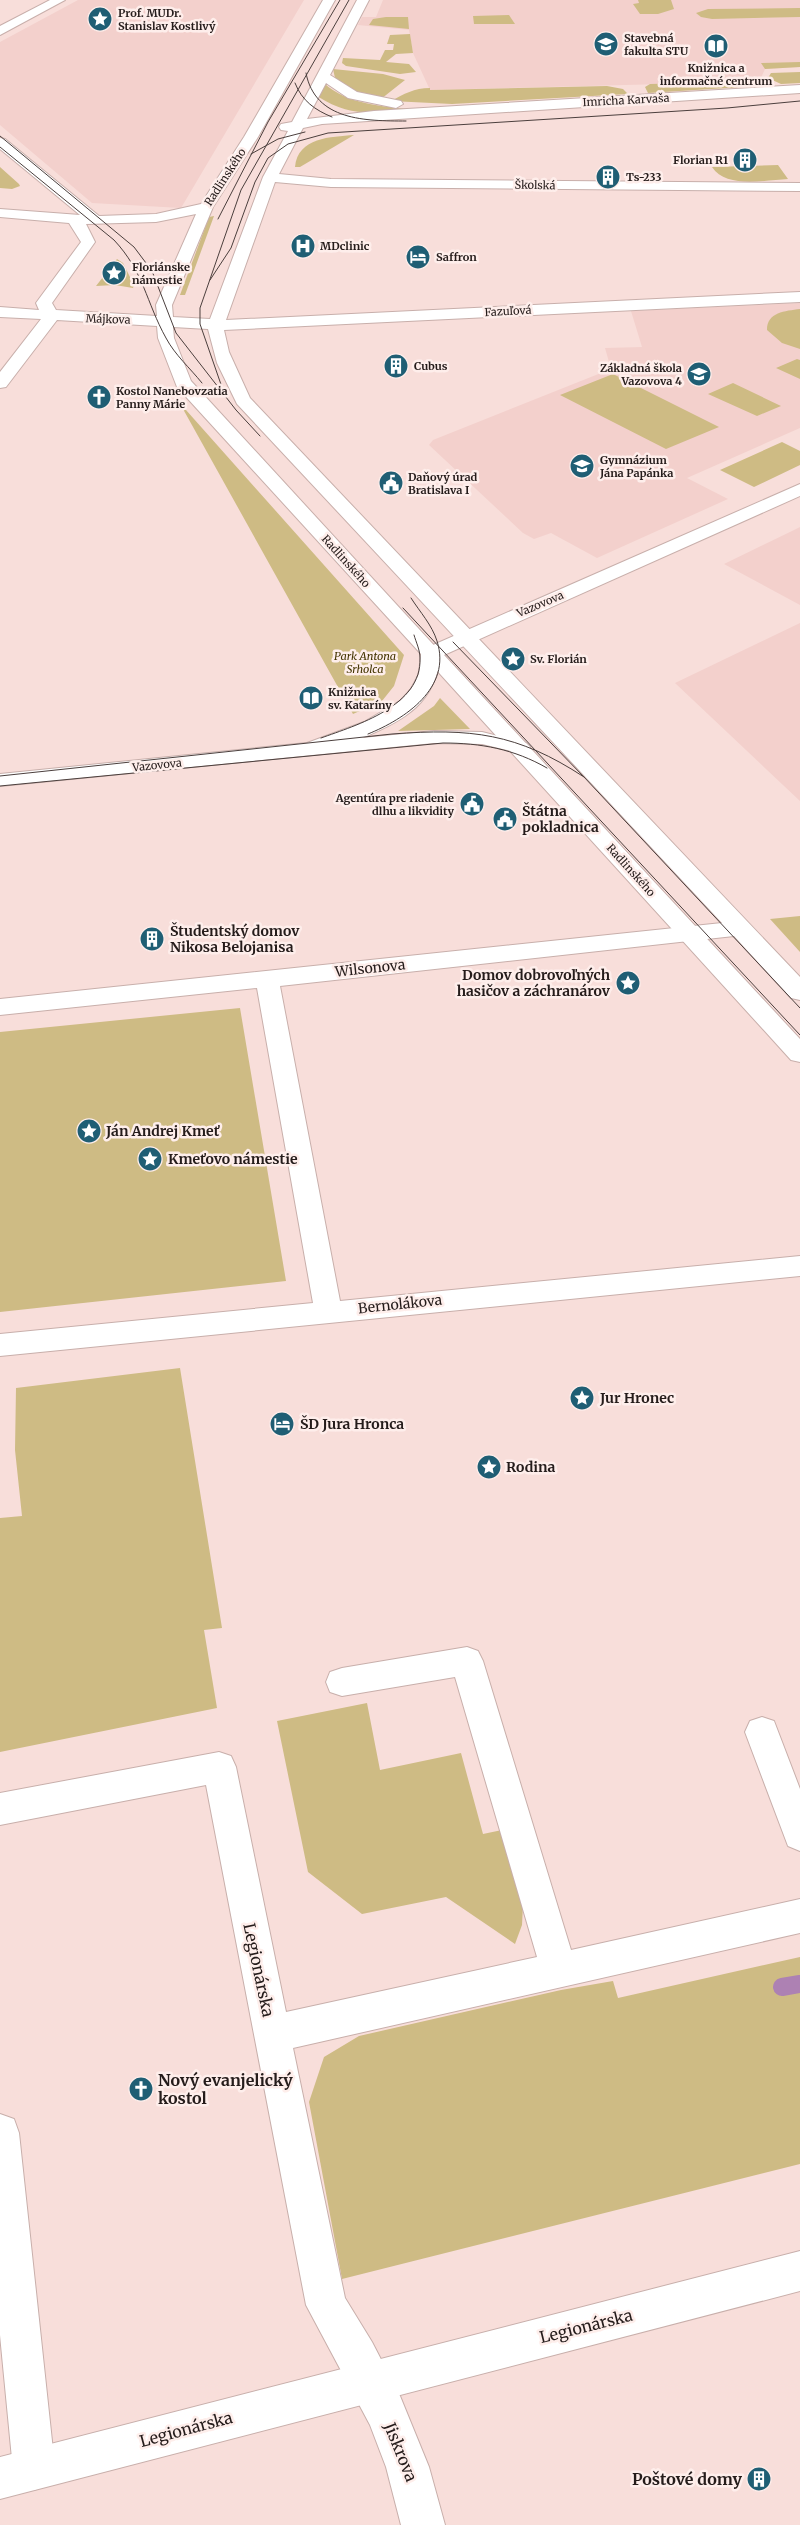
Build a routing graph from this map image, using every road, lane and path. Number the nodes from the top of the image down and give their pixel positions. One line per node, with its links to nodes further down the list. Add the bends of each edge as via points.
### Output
1 (59, 0): 4 (street)
2 (329, 0): 11 (street, Radlinského)
3 (363, 0): 5 (street)
4 (0, 31)
5 (323, 76): 9 (street, Imricha Karvaša, via 345,91 372,101); 10 (street)
6 (800, 89): 7 (street, Imricha Karvaša)
7 (778, 91): 8 (street); 9 (street, Imricha Karvaša)
8 (791, 103)
9 (452, 110): 10 (street, Imricha Karvaša); 13 (street, Imricha Karvaša, via 356,122 314,132)
10 (298, 124): 11 (street, Imricha Karvaša); 13 (street)
11 (251, 138): 16 (street, Radlinského)
12 (0, 142): 19 (street)
13 (290, 142): 14 (street)
14 (270, 177): 15 (street, Školská, via 331,183); 24 (street)
15 (800, 187)
16 (206, 207): 19 (street, via 161,219); 23 (street, Radlinského, via 164,305)
17 (0, 213): 18 (street)
18 (73, 218): 19 (street); 22 (street, via 88,242 44,303)
19 (93, 218)
20 (800, 297): 24 (street, Fazuľová)
21 (0, 312): 22 (street, Májkova)
22 (51, 317): 23 (street, Májkova); 25 (street)
23 (166, 322): 24 (street, Májkova); 28 (street, Radlinského, via 166,338 183,384)
24 (216, 325): 27 (street, via 216,336 243,400)
25 (0, 383)
26 (800, 489): 27 (street, Vazovova)
27 (464, 636): 28 (street, Vazovova); 32 (street)
28 (430, 653): 29 (street, Radlinského); 30 (street, Vazovova, via 428,679 396,714)
29 (519, 747): 30 (street, Vazovova, via 482,738 448,737); 33 (street, Radlinského)
30 (314, 748): 31 (street, Vazovova)
31 (0, 780)
32 (740, 928): 33 (street, Wilsonova); 35 (street)
33 (690, 935): 34 (street, Wilsonova); 37 (street, Radlinského)
34 (267, 979): 36 (street, Wilsonova); 39 (street)
35 (800, 992)
36 (0, 1007)
37 (800, 1054)
38 (800, 1266): 39 (street, Bernolákova)
39 (328, 1311): 40 (street, Bernolákova)
40 (0, 1346)
41 (342, 1682): 46 (street, via 467,1661)
42 (762, 1732): 44 (street)
43 (0, 1810): 47 (street, Legionárska, via 219,1766)
44 (800, 1835)
45 (800, 1916): 46 (street)
46 (559, 1970): 47 (street)
47 (272, 2034): 50 (street, Legionárska, via 326,2305)
48 (0, 2132): 51 (street)
49 (800, 2271): 50 (street, Legionárska)
50 (372, 2381): 51 (street, Legionárska); 52 (street, Jiskrova, via 416,2489)
51 (17, 2474)
52 (423, 2525)

